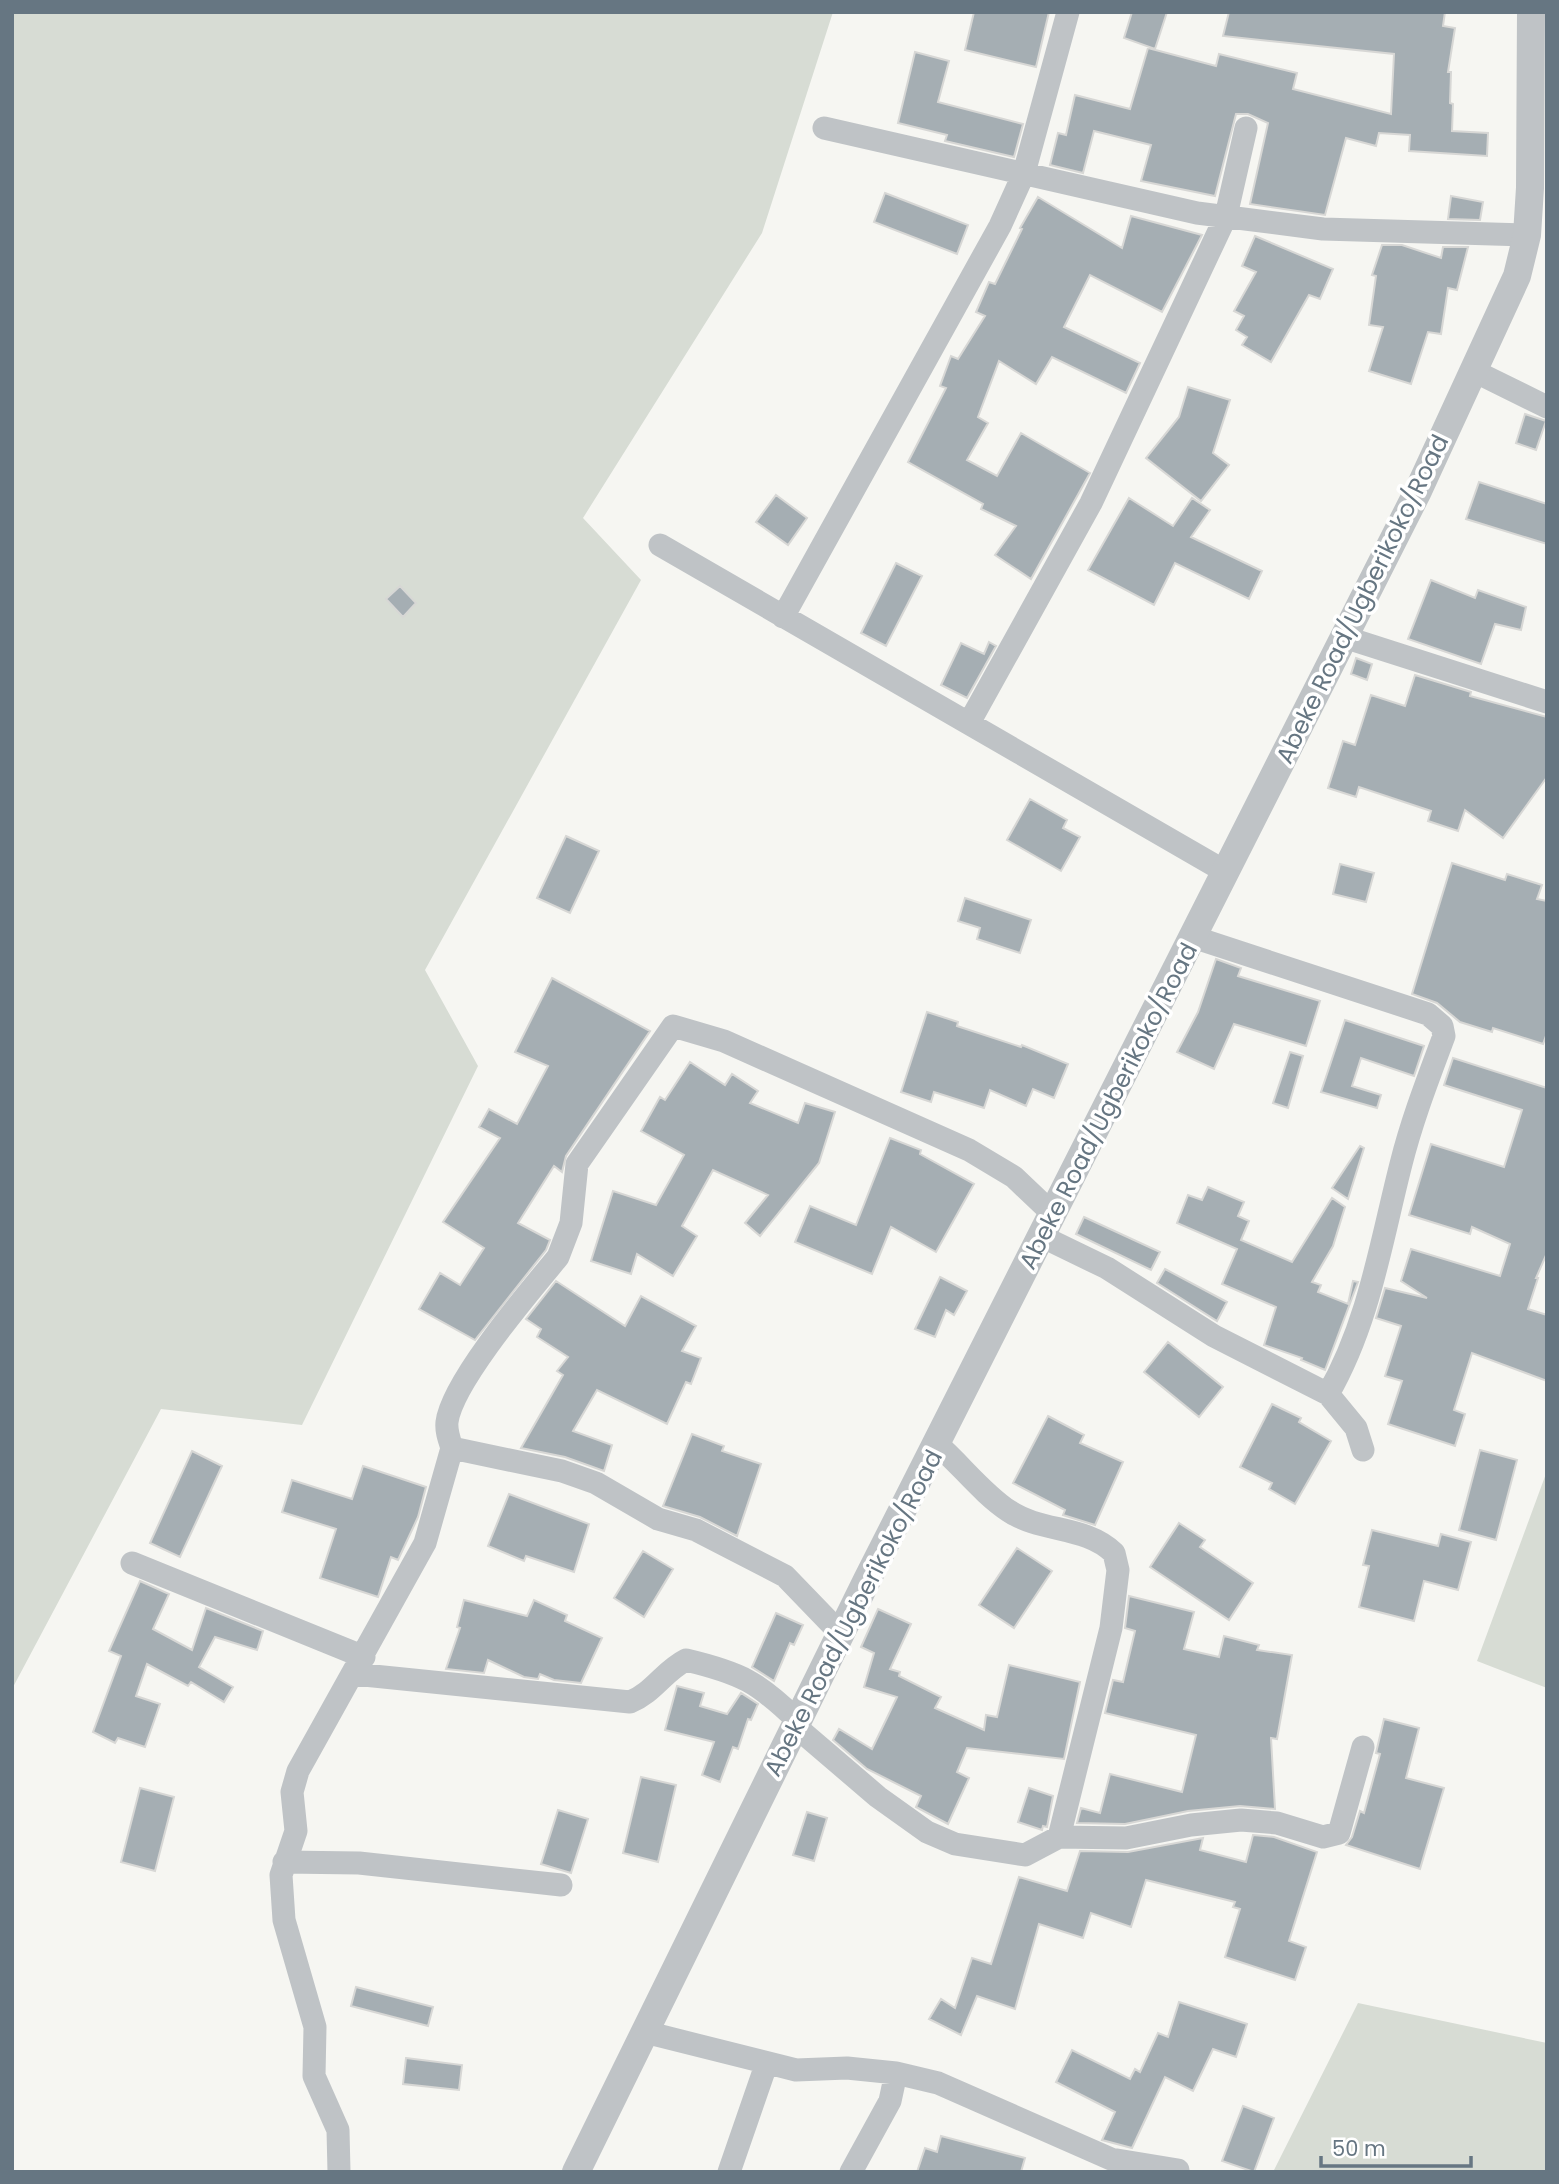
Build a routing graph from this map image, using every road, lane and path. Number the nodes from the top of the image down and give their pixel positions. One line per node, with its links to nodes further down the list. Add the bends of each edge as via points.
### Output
1 (1068, 12): 5 (street)
2 (1531, 12): 7 (street, Abeke Road/Ugberikoko/Road)
3 (824, 128): 5 (street)
4 (1246, 128): 6 (street)
5 (1024, 173): 6 (street); 11 (street, via 1000,226)
6 (1226, 216): 7 (street, via 1323,229); 14 (street, via 1091,503)
7 (1527, 235): 8 (street, Abeke Road/Ugberikoko/Road, via 1517,276)
8 (1474, 371): 9 (street); 12 (street, Abeke Road/Ugberikoko/Road)
9 (1547, 407)
10 (660, 545): 11 (street)
11 (783, 617): 14 (street)
12 (1344, 637): 13 (street); 15 (street, Abeke Road/Ugberikoko/Road)
13 (1547, 702)
14 (969, 723): 15 (street)
15 (1226, 872): 16 (street, Abeke Road/Ugberikoko/Road)
16 (1193, 937): 17 (street, Abeke Road/Ugberikoko/Road); 18 (street, via 1428,1014 1442,1026 1444,1036 1411,1127 1371,1295)
17 (1048, 1226): 18 (street, via 1213,1336); 19 (street, Abeke Road/Ugberikoko/Road); 20 (street, via 1014,1177 969,1150 723,1041 673,1026 578,1161 567,1240 474,1365 449,1412 447,1433)
18 (1328, 1394): 21 (street, via 1356,1427)
19 (937, 1444): 23 (street, Abeke Road/Ugberikoko/Road); 27 (street, via 1009,1511 1038,1524 1084,1534 1114,1553 1118,1570 1111,1628)
20 (452, 1448): 23 (street, via 562,1471 596,1483 658,1519 696,1530 785,1576); 24 (street, via 425,1543)
21 (1363, 1450)
22 (132, 1563): 24 (street)
23 (841, 1634): 25 (street, Abeke Road/Ugberikoko/Road)
24 (359, 1665): 25 (street, via 630,1702 643,1697 671,1668 686,1660 747,1678 766,1690); 28 (street, via 295,1781 296,1831)
25 (797, 1724): 27 (street, via 878,1797 927,1832 955,1844 1025,1855); 30 (street, Abeke Road/Ugberikoko/Road)
26 (1363, 1747): 27 (street, via 1339,1833 1334,1836 1241,1820 1126,1838)
27 (1059, 1837)
28 (284, 1861): 29 (street, via 359,1863); 34 (street, via 284,1920 315,2028 314,2076 338,2130)
29 (561, 1885)
30 (645, 2032): 31 (street); 35 (street, Abeke Road/Ugberikoko/Road)
31 (766, 2065): 32 (street); 36 (street)
32 (895, 2073): 33 (street, via 938,2083 1111,2158); 37 (street, via 890,2101)
33 (1178, 2170)
34 (339, 2172)
35 (576, 2172)
36 (729, 2172)
37 (851, 2172)

